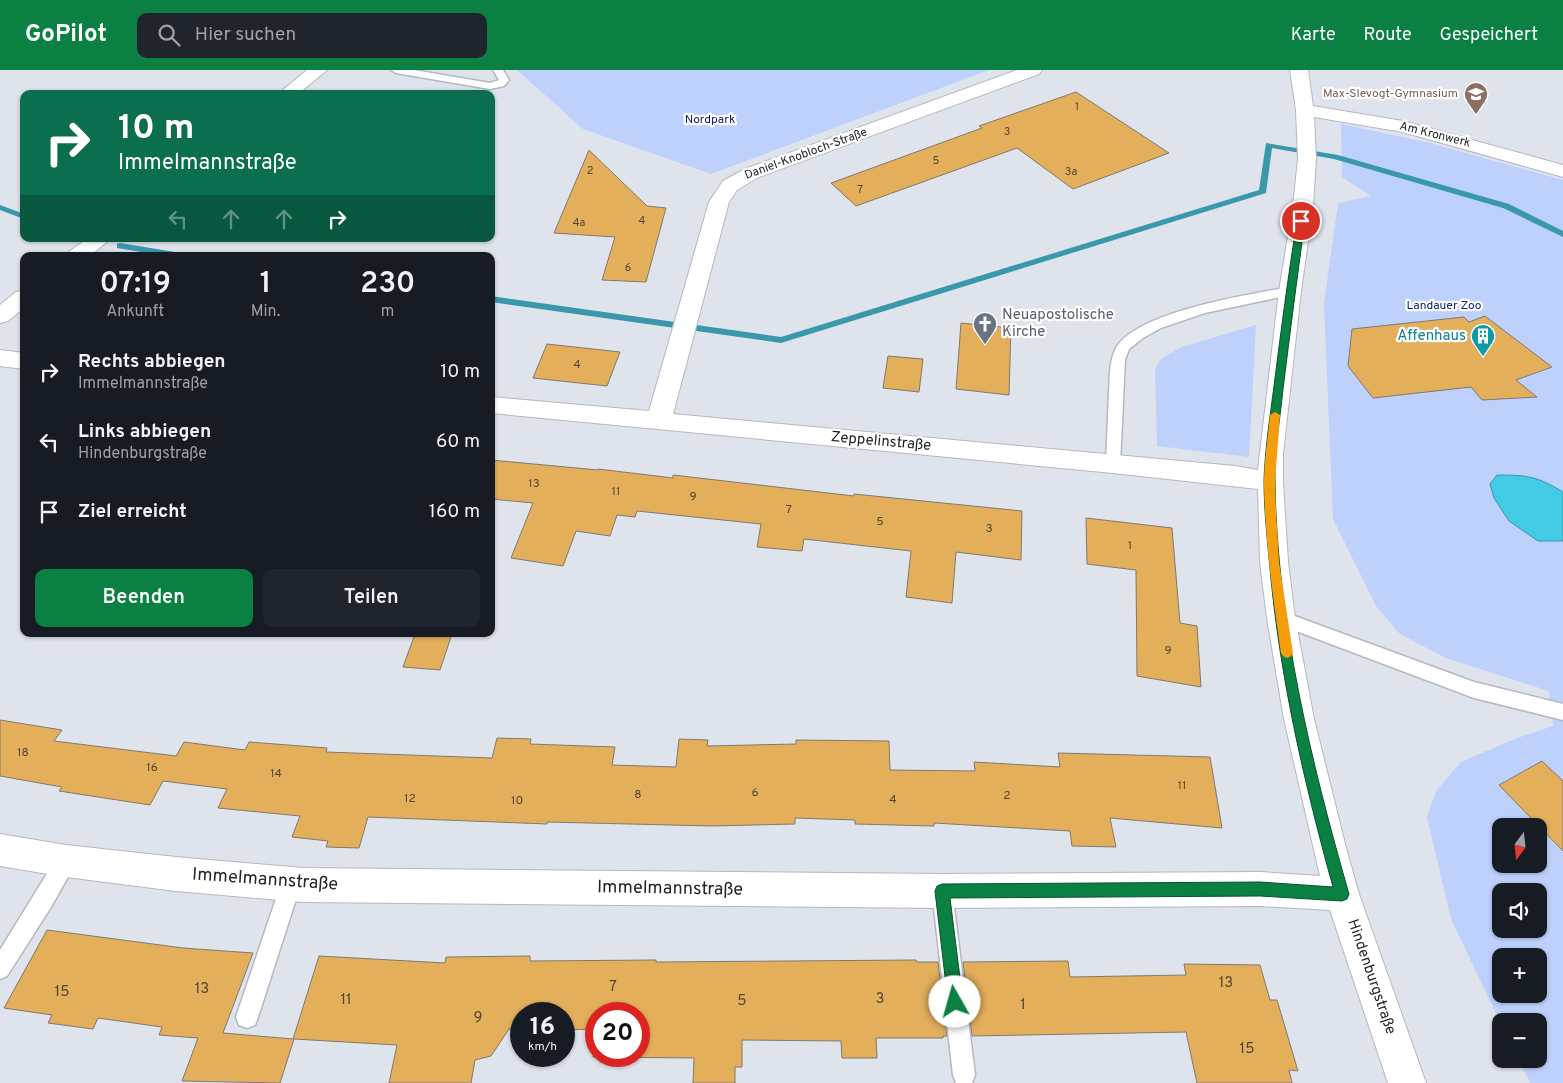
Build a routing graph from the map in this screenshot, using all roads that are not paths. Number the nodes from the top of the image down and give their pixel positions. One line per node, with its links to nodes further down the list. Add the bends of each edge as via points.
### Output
1 (318, 70): 6 (street)
2 (396, 70): 3 (lane, via 490,86 504,80)
3 (498, 70)
4 (1033, 70): 17 (street, Daniel-Knobloch-Straße, via 731,183 721,195)
5 (1299, 70): 7 (street, Hindenburgstraße)
6 (292, 90)
7 (1305, 110): 8 (street, Am Kronwerk, via 1413,129); 11 (street, Hindenburgstraße, via 1307,159)
8 (1563, 171)
9 (96, 242): 10 (street)
10 (82, 252)
11 (1290, 291): 18 (lane, via 1235,301 1164,322 1138,334 1123,348 1118,360); 19 (street, Hindenburgstraße)
12 (20, 300): 13 (street)
13 (0, 316)
14 (0, 358): 15 (street)
15 (20, 360)
16 (495, 405): 17 (street, Zeppelinstraße)
17 (658, 422): 18 (street, Zeppelinstraße)
18 (1113, 464): 19 (street, Zeppelinstraße)
19 (1270, 482): 20 (street, Hindenburgstraße)
20 (1281, 618): 21 (lane, via 1474,690); 26 (street, Hindenburgstraße, via 1299,719)
21 (1563, 712)
22 (0, 850): 23 (street, Immelmannstraße)
23 (66, 861): 24 (street, Immelmannstraße); 27 (lane)
24 (291, 884): 25 (street, Immelmannstraße); 28 (lane)
25 (942, 891): 26 (street, Immelmannstraße, via 1260,889); 29 (lane)
26 (1342, 894): 30 (street, Hindenburgstraße)
27 (0, 969)
28 (247, 1017)
29 (964, 1075)
30 (1407, 1083)

